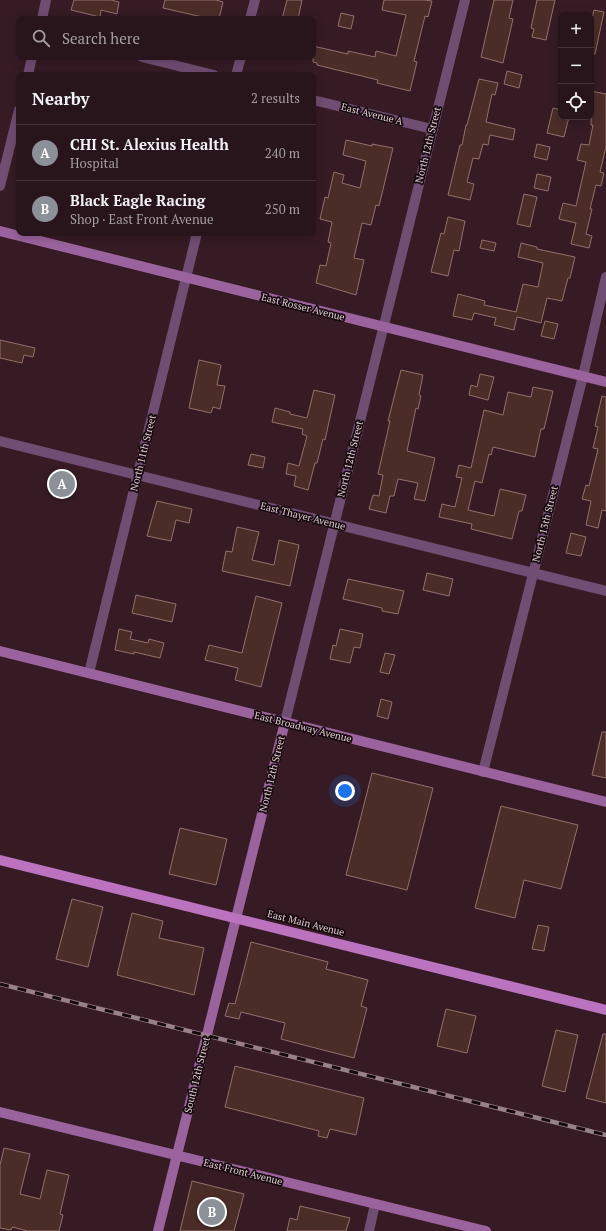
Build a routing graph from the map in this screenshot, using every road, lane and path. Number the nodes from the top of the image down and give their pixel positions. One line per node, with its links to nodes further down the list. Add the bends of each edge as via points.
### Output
1 (46, 0): 4 (street)
2 (255, 0): 5 (street)
3 (465, 0): 14 (street, North 12th Street)
4 (43, 16)
5 (251, 16)
6 (31, 60): 9 (street)
7 (154, 60): 10 (street)
8 (240, 60): 11 (street)
9 (29, 72)
10 (202, 72)
11 (237, 72)
12 (316, 101): 14 (street, East Avenue A)
13 (16, 122): 15 (street)
14 (432, 129): 22 (street, North 12th Street)
15 (0, 186)
16 (0, 231): 17 (street, East Rosser Avenue)
17 (16, 235)
18 (20, 236): 21 (street, East Rosser Avenue)
19 (196, 236): 21 (street, North 11th Street)
20 (606, 277): 23 (street, North 13th Street)
21 (186, 278): 22 (street, East Rosser Avenue); 26 (street, North 11th Street)
22 (383, 327): 23 (street, East Rosser Avenue); 27 (street, North 12th Street)
23 (583, 376): 24 (street, East Rosser Avenue); 28 (street, North 13th Street)
24 (606, 382)
25 (0, 441): 26 (street, East Thayer Avenue)
26 (137, 475): 27 (street, East Thayer Avenue); 31 (street, North 11th Street)
27 (334, 524): 28 (street, East Thayer Avenue); 32 (street, North 12th Street)
28 (533, 573): 29 (street, East Thayer Avenue); 33 (street, North 13th Street)
29 (606, 591)
30 (0, 651): 31 (street, East Broadway Avenue)
31 (90, 673): 32 (street, East Broadway Avenue)
32 (285, 722): 33 (street, East Broadway Avenue); 36 (street, North 12th Street)
33 (483, 772): 34 (street, East Broadway Avenue)
34 (606, 802)
35 (0, 860): 36 (main road, East Main Avenue)
36 (236, 918): 37 (main road, East Main Avenue); 39 (street, South 12th Street)
37 (606, 1010)
38 (0, 1112): 39 (street, East Front Avenue)
39 (177, 1156): 40 (street, East Front Avenue); 41 (street, South 12th Street)
40 (375, 1204): 42 (street); 43 (street, East Front Avenue)
41 (158, 1231)
42 (369, 1231)
43 (486, 1231)

